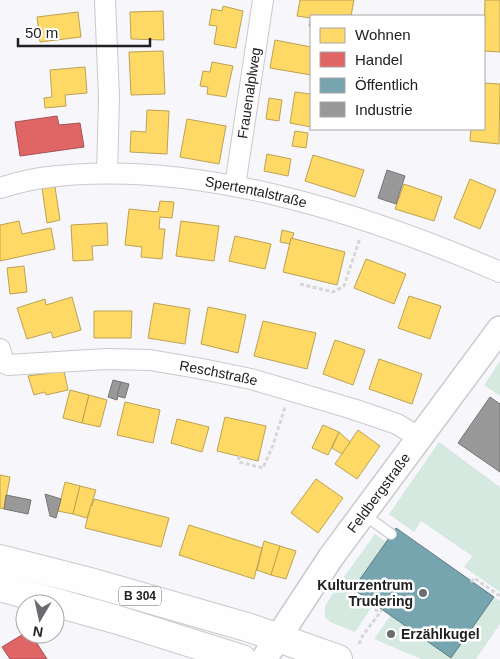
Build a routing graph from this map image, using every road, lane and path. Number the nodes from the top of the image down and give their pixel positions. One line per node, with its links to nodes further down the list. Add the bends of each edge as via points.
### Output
1 (105, 0): 3 (street, via 109,97)
2 (263, 0): 4 (street, Frauenalplweg)
3 (107, 173): 4 (street, Spertentalstraße); 5 (street, Spertentalstraße, via 39,178)
4 (235, 186): 6 (street, Spertentalstraße)
5 (0, 188)
6 (366, 221): 7 (street, Spertentalstraße); 8 (path, via 344,286 333,292)
7 (500, 272)
8 (300, 284)
9 (500, 329): 12 (street, Feldbergstraße)
10 (4, 357): 12 (street, Reschstraße, via 150,360 197,368 251,379 353,409 397,424)
11 (285, 406): 13 (path, via 274,445 263,468 239,462)
12 (420, 438): 14 (street, Feldbergstraße)
13 (239, 456)
14 (363, 514): 15 (lane); 21 (street, Feldbergstraße)
15 (391, 534)
16 (0, 560): 21 (main road, B 304, via 250,628)
17 (335, 579): 22 (path, via 381,611)
18 (471, 582): 20 (path, via 474,578)
19 (0, 587): 23 (main road, B 304)
20 (500, 596)
21 (271, 648): 22 (main road, B 304)
22 (349, 652)
23 (242, 659)

